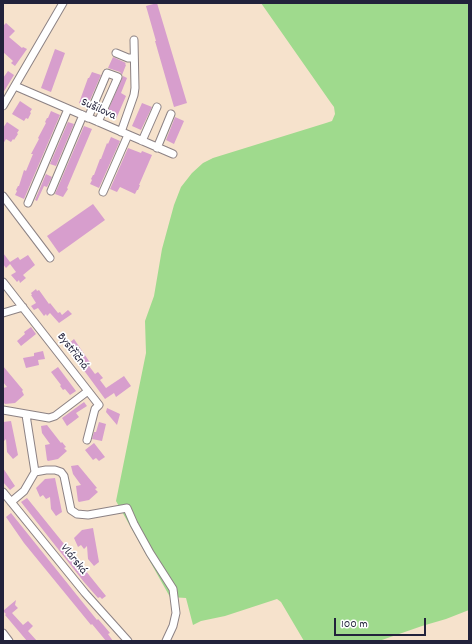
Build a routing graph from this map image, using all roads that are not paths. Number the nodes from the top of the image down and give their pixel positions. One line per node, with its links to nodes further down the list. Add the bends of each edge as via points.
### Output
1 (63, 3): 5 (street)
2 (134, 40): 4 (street)
3 (116, 53): 4 (street)
4 (134, 58): 12 (street, via 135,88)
5 (15, 86): 6 (street); 8 (street, Sušilova)
6 (3, 106)
7 (157, 107): 13 (street)
8 (68, 109): 10 (street, Sušilova); 19 (street)
9 (171, 114): 14 (street)
10 (86, 117): 11 (street, Sušilova); 11 (street, via 108,73 118,77); 16 (street)
11 (98, 122): 12 (street, Sušilova)
12 (124, 133): 13 (street, Sušilova); 17 (street)
13 (142, 141): 14 (street, Sušilova)
14 (157, 148): 15 (street, Sušilova)
15 (172, 154)
16 (51, 191)
17 (103, 192)
18 (3, 196): 20 (street)
19 (28, 203)
20 (50, 258)
21 (3, 282): 22 (street, Bystřičná)
22 (23, 307): 23 (street); 24 (street, Bystřičná)
23 (3, 313)
24 (88, 391): 26 (street, via 55,416 49,418); 27 (street, Bystřičná, via 99,405 95,409)
25 (3, 410): 26 (street)
26 (26, 415): 28 (street)
27 (87, 440)
28 (35, 472): 30 (street, via 24,491); 34 (street, via 61,472 71,510 77,514 128,508 150,553 173,589 176,613)
29 (3, 492): 30 (street, Vlárská)
30 (11, 502): 33 (street, Vlárská)
31 (3, 633): 32 (street)
32 (9, 641)
33 (128, 641)
34 (166, 641)

